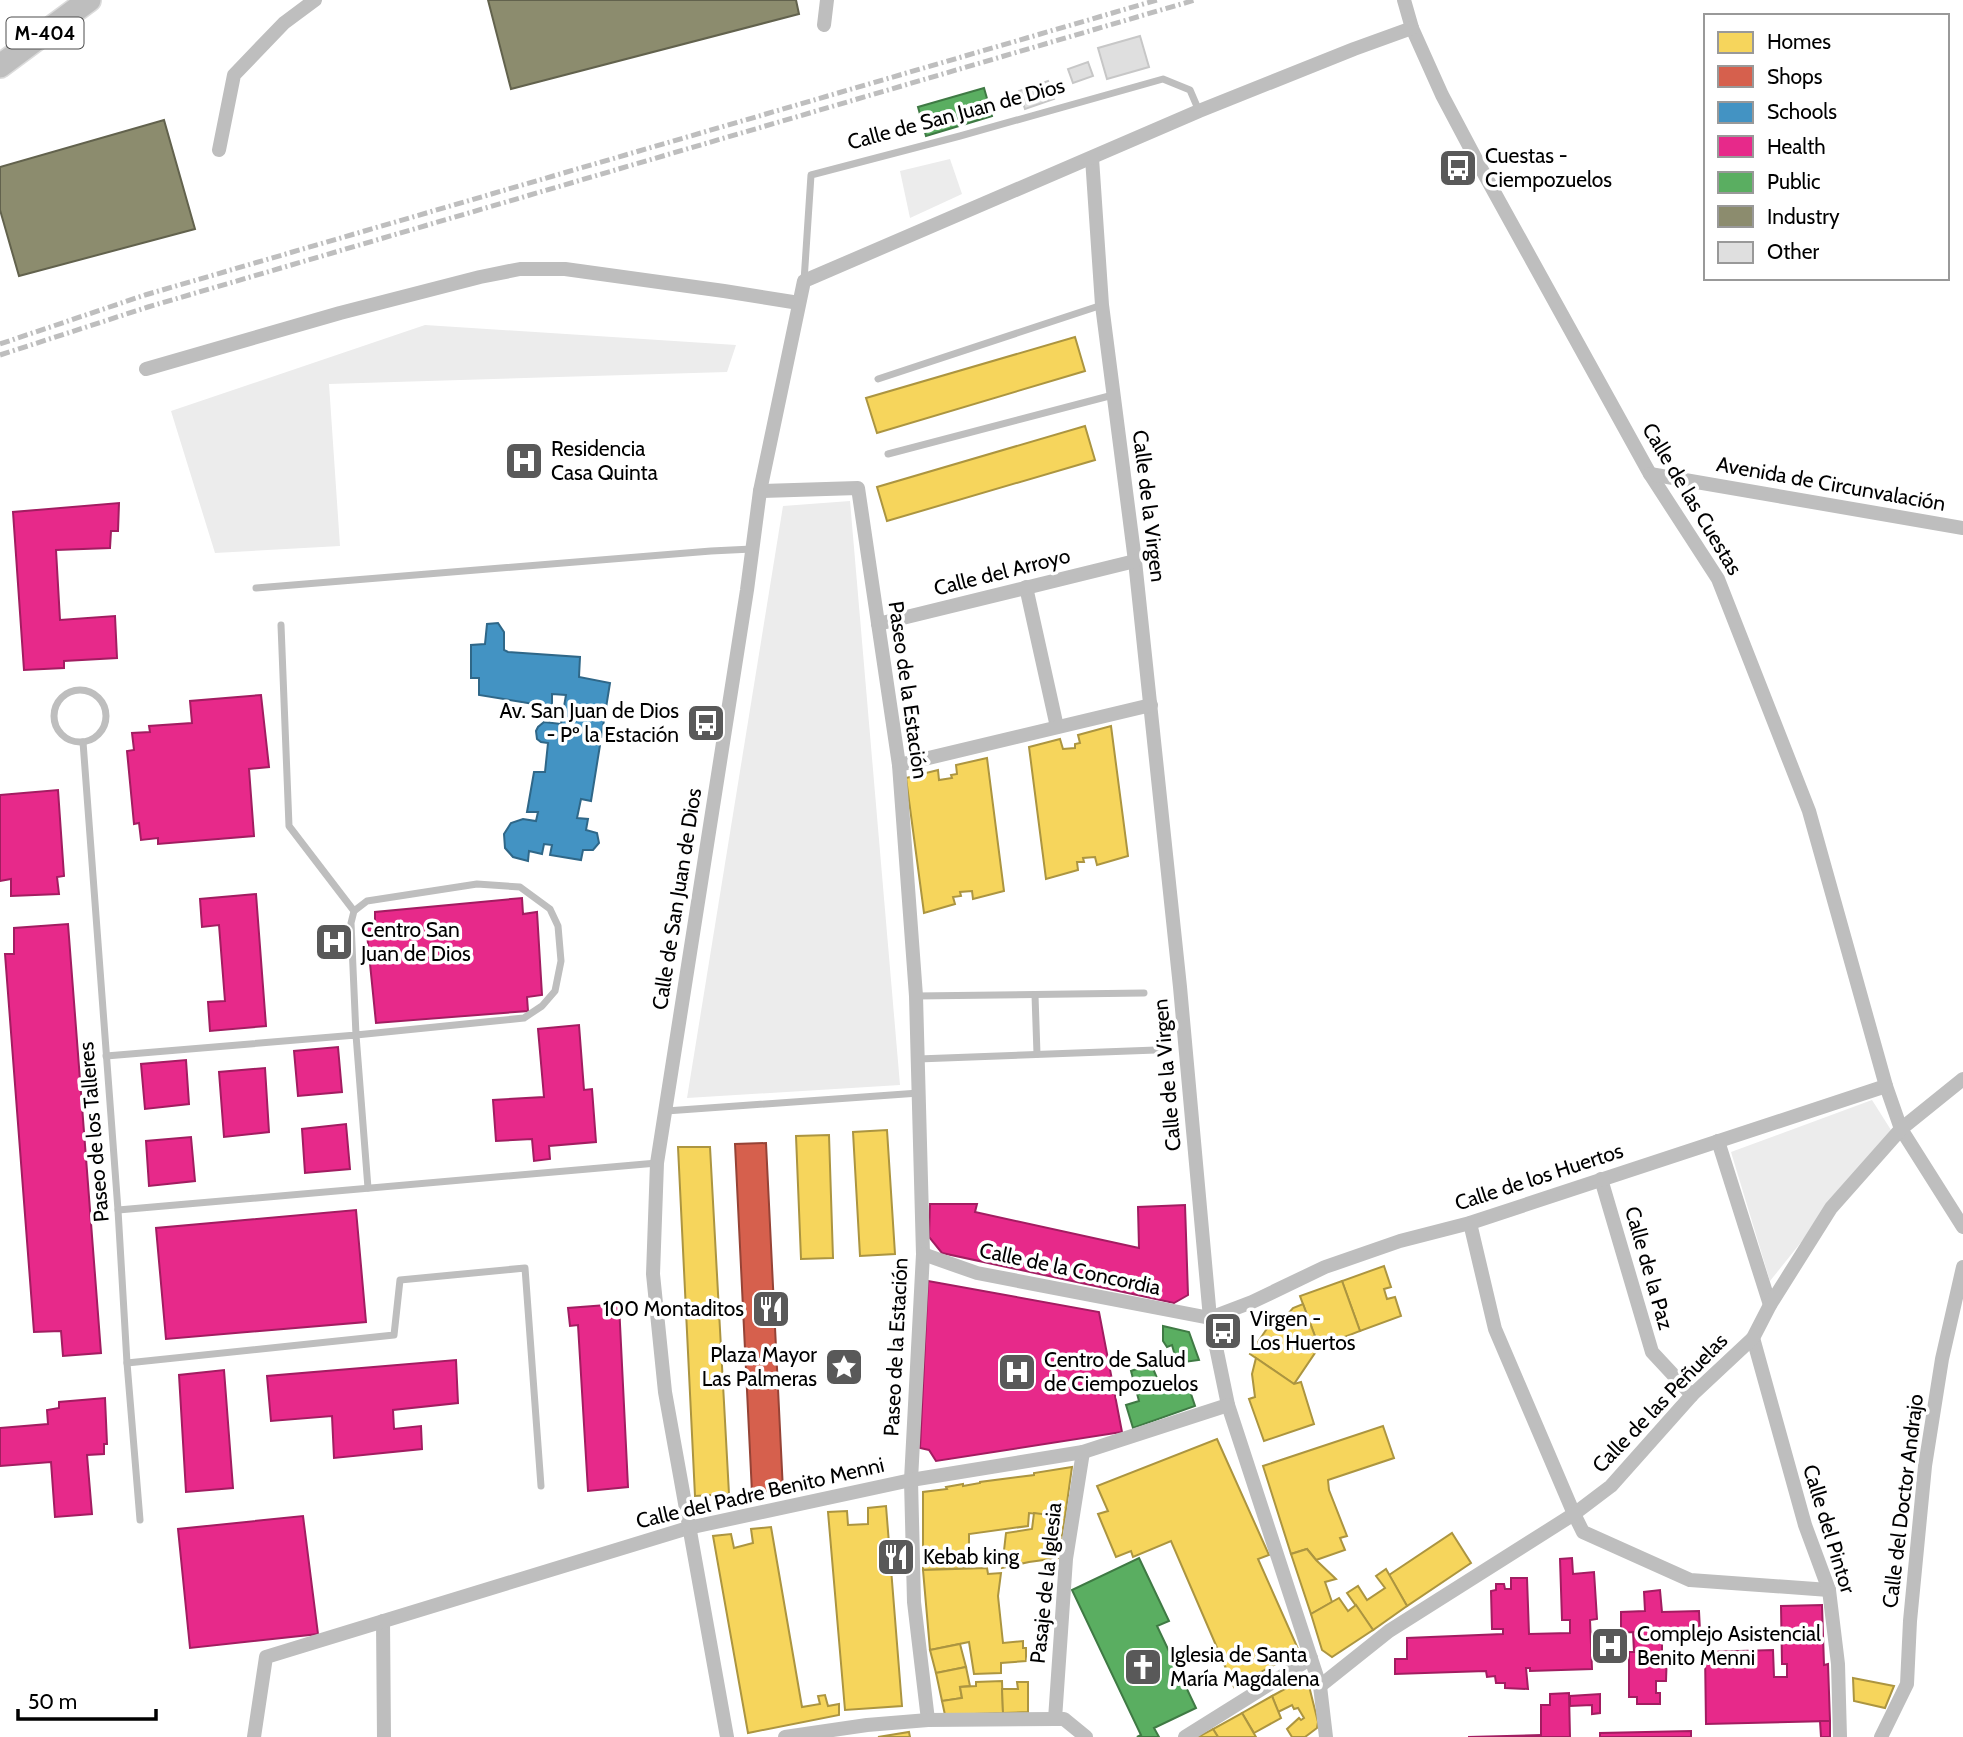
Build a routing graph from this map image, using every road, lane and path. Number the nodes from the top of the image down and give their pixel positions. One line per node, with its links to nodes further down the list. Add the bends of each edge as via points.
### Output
1 (89, 0): 7 (main road, M-404)
2 (315, 0): 9 (street, via 284,23 234,75)
3 (828, 0): 5 (street)
4 (1404, 0): 6 (street, Calle de las Cuestas)
5 (824, 25)
6 (1412, 28): 8 (street); 18 (street, Calle de las Cuestas, via 1442,95)
7 (0, 65)
8 (1199, 111): 10 (street); 11 (lane, Calle de San Juan de Dios, via 1190,90 1163,79 811,175)
9 (219, 150)
10 (1092, 158): 11 (street); 13 (street, Calle de la Virgen)
11 (804, 281): 12 (street, Calle de San Juan de Dios)
12 (799, 303): 14 (street, via 565,269 520,269 340,313); 19 (street, Calle de San Juan de Dios)
13 (1102, 305): 15 (lane); 16 (street, Calle de la Virgen)
14 (146, 369)
15 (878, 379)
16 (1114, 394): 17 (lane); 22 (street, Calle de la Virgen)
17 (888, 454)
18 (1650, 474): 20 (street, Avenida de Circunvalación); 41 (street, Calle de las Cuestas, via 1718,579 1810,811)
19 (760, 491): 21 (street, Calle de San Juan de Dios); 25 (street, Paseo de la Estación, via 859,488)
20 (1963, 528)
21 (752, 549): 24 (lane); 43 (street, Calle de San Juan de Dios)
22 (1135, 561): 23 (street, Calle del Arroyo); 27 (street, Calle de la Virgen)
23 (1027, 587): 25 (street, Calle del Arroyo); 28 (street)
24 (256, 588)
25 (878, 624): 30 (street, Paseo de la Estación)
26 (281, 625): 31 (lane, via 289,826)
27 (1151, 705): 28 (street); 55 (street, Calle de la Virgen)
28 (1056, 727): 30 (street)
29 (83, 742): 29 (lane, via 63,736 53,714 66,693 83,689 99,697 106,713 102,730); 38 (lane, Paseo de los Talleres)
30 (899, 765): 34 (street, Paseo de la Estación)
31 (354, 911): 35 (lane); 35 (lane, via 367,901 477,884 520,887 550,909 558,926 561,961 555,991 524,1018)
32 (1144, 993): 33 (lane)
33 (1035, 995): 34 (lane); 37 (lane)
34 (916, 996): 39 (street, Paseo de la Estación)
35 (356, 1035): 38 (lane); 48 (lane)
36 (1156, 1050): 37 (lane)
37 (1037, 1054): 39 (lane)
38 (106, 1056): 49 (lane, Paseo de los Talleres)
39 (918, 1059): 42 (street, Paseo de la Estación)
40 (1963, 1079): 44 (street, Calle de las Peñuelas)
41 (1886, 1086): 44 (street, Calle de las Cuestas); 45 (street, Calle de los Huertos)
42 (919, 1093): 43 (lane); 52 (street, Paseo de la Estación)
43 (665, 1111): 46 (street, Calle de San Juan de Dios)
44 (1901, 1129): 51 (street, Calle de las Cuestas); 54 (street, Calle de las Peñuelas, via 1832,1208)
45 (1718, 1141): 47 (street, Calle de los Huertos); 54 (street)
46 (657, 1163): 48 (lane); 65 (street, Calle de San Juan de Dios, via 653,1274 665,1392)
47 (1601, 1179): 50 (street, Calle de los Huertos); 58 (street, Calle de la Paz, via 1652,1352)
48 (368, 1188): 49 (lane)
49 (118, 1210): 57 (lane, Paseo de los Talleres)
50 (1470, 1223): 55 (street, Calle de los Huertos, via 1325,1267); 63 (street, via 1495,1329)
51 (1963, 1227)
52 (923, 1254): 55 (street, Calle de la Concordia, via 977,1273); 61 (street, Paseo de la Estación)
53 (1963, 1267): 80 (street, Calle del Doctor Andrajo, via 1925,1466 1907,1684)
54 (1770, 1305): 56 (street, Calle de las Peñuelas)
55 (1210, 1318): 59 (street, Calle de la Virgen)
56 (1753, 1338): 58 (street, Calle de las Peñuelas); 66 (street, Calle del Pintor, via 1805,1525)
57 (127, 1363): 62 (lane, via 394,1335 400,1280 525,1268); 64 (lane, Paseo de los Talleres)
58 (1692, 1395): 63 (street, Calle de las Peñuelas, via 1611,1486)
59 (1228, 1405): 60 (street, Calle del Padre Benito Menni); 68 (street, Calle de la Virgen)
60 (1083, 1452): 61 (street, Calle del Padre Benito Menni); 70 (street, Pasaje de la Iglesia, via 1066,1559)
61 (911, 1480): 65 (street, Calle del Padre Benito Menni); 71 (street, Paseo de la Estación, via 914,1602)
62 (541, 1486)
63 (1574, 1514): 66 (street, via 1584,1532 1690,1580); 69 (street, Calle de las Peñuelas, via 1388,1631)
64 (140, 1520)
65 (688, 1528): 67 (street, Calle del Padre Benito Menni); 75 (street, Calle de San Juan de Dios)
66 (1829, 1590): 79 (street, Calle del Pintor)
67 (383, 1621): 73 (street, Calle del Padre Benito Menni, via 266,1657); 74 (street)
68 (1311, 1658): 69 (street, Calle de la Virgen); 78 (street)
69 (1320, 1686): 72 (street, Calle de la Virgen)
70 (1060, 1719): 71 (street); 77 (street)
71 (928, 1720): 76 (street)
72 (1323, 1735)
73 (254, 1737)
74 (384, 1737)
75 (727, 1737)
76 (786, 1737)
77 (1086, 1737)
78 (1185, 1737)
79 (1840, 1737)
80 (1881, 1737)

